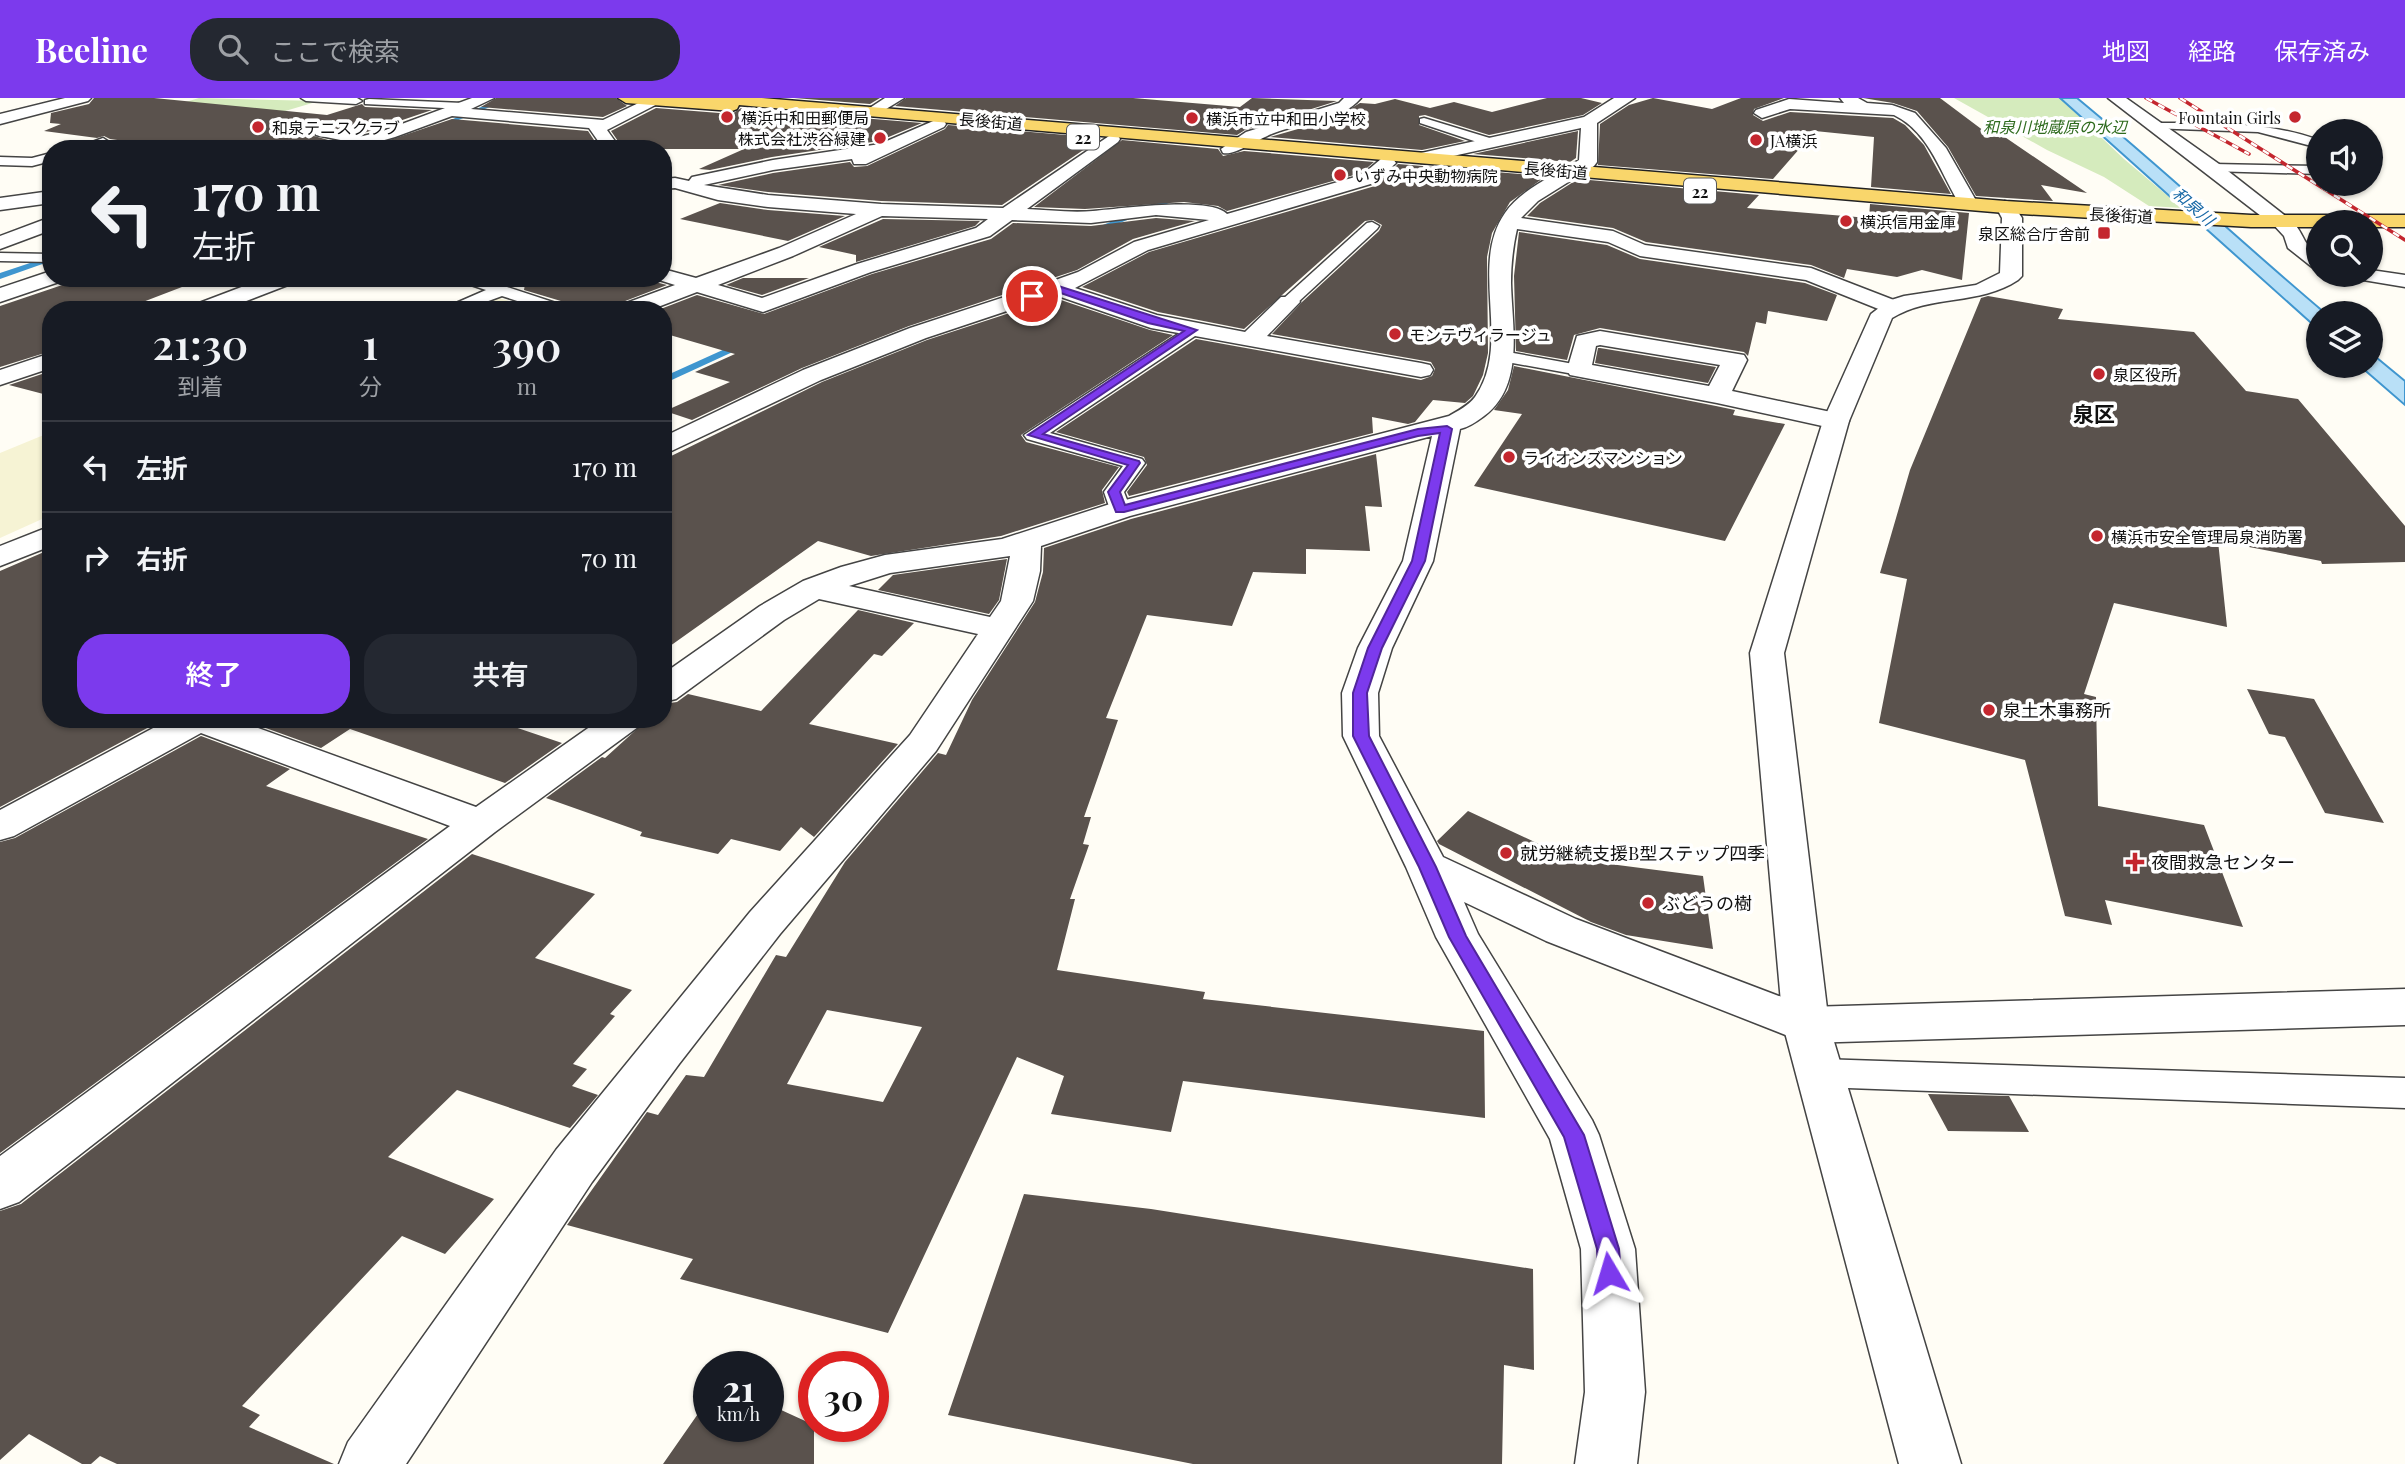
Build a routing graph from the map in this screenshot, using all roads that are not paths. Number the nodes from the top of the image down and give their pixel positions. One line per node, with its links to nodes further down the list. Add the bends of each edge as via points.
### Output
1 (83, 98): 15 (street)
2 (306, 98): 12 (lane)
3 (486, 98): 12 (street)
4 (626, 98): 10 (main road, 長後街道 / 22)
5 (708, 98): 13 (main road, 長後街道 / 22)
6 (896, 98): 13 (street)
7 (1353, 98): 29 (street, via 1345,106)
8 (1627, 98): 17 (street)
9 (2116, 98): 20 (street)
10 (659, 99): 18 (main road, 長後街道 / 22); 19 (street)
11 (1854, 103): 14 (street, via 1789,104); 47 (street, via 1901,111 1935,141)
12 (456, 110): 19 (street); 24 (street)
13 (873, 111): 29 (main road, 長後街道 / 22)
14 (1762, 113)
15 (0, 119)
16 (1424, 121): 27 (lane)
17 (1590, 121): 27 (street); 40 (street, via 1588,162)
18 (937, 124): 23 (main road, 長後街道 / 22); 30 (street)
19 (604, 125): 25 (street, via 597,129)
20 (2154, 126): 21 (lane); 37 (street)
21 (2234, 128): 26 (lane, via 2269,129); 28 (lane)
22 (320, 132): 24 (lane)
23 (1112, 139): 29 (main road, 長後街道 / 22); 49 (street)
24 (360, 140)
25 (605, 140)
26 (2306, 140)
27 (1489, 142): 32 (street)
28 (2268, 144)
29 (1233, 145): 32 (main road, 長後街道 / 22); 35 (main road, 長後街道 / 22)
30 (883, 149): 39 (street); 41 (street)
31 (2289, 156): 36 (lane)
32 (1421, 158): 40 (main road, 長後街道 / 22)
33 (42, 159): 34 (lane)
34 (0, 162)
35 (1387, 163): 40 (main road, 長後街道 / 22); 51 (street, via 1368,179)
36 (2306, 166)
37 (2213, 168): 38 (lane); 57 (street)
38 (2306, 170)
39 (826, 175)
40 (1569, 175): 47 (main road, 長後街道 / 22); 50 (main road, 長後街道 / 22); 53 (street, via 1526,201)
41 (672, 184)
42 (672, 185): 45 (street)
43 (803, 186): 45 (street)
44 (42, 198): 46 (street)
45 (768, 201): 48 (street)
46 (0, 204)
47 (1969, 204): 50 (main road, 長後街道 / 22)
48 (881, 210): 49 (street); 69 (street, via 786,252)
49 (1011, 213): 51 (street, via 1091,217 1151,209); 69 (street, via 983,232 864,268 762,306)
50 (2009, 213): 56 (main road, 長後街道 / 22, via 2180,218); 56 (main road, 長後街道 / 22, via 2196,230); 80 (street, via 2011,276 2002,284)
51 (1238, 217): 72 (street, via 1141,246)
52 (2405, 221): 57 (main road, 長後街道 / 22)
53 (1508, 222): 80 (street, via 1613,237 1640,250 1811,274); 83 (street, via 1500,269)
54 (1372, 226): 79 (lane)
55 (42, 227): 61 (street)
56 (2257, 227): 57 (main road, 長後街道 / 22)
57 (2287, 228): 58 (main road, 長後街道 / 22); 62 (street, via 2295,244)
58 (2306, 232)
59 (2383, 234): 60 (main road)
60 (2405, 234)
61 (0, 243)
62 (2306, 252)
63 (0, 257): 64 (lane)
64 (42, 258)
65 (672, 278): 69 (street)
66 (2383, 278): 68 (street)
67 (42, 280): 74 (street)
68 (2405, 281)
69 (693, 285): 78 (street)
70 (262, 287): 75 (street)
71 (492, 287): 73 (lane)
72 (1055, 288): 81 (street); 91 (street, via 812,374)
73 (502, 290): 76 (lane); 77 (lane)
74 (0, 295)
75 (225, 301)
76 (472, 301)
77 (535, 301)
78 (652, 301)
79 (1289, 302): 82 (street)
80 (1891, 307): 89 (street, via 1882,314)
81 (1192, 330): 82 (street); 92 (lane, via 1034,435 1135,463 1114,492)
82 (1250, 340): 85 (street)
83 (1502, 356): 86 (lane); 90 (street, via 1496,382 1481,408)
84 (42, 363): 87 (street)
85 (1421, 370)
86 (1579, 370): 88 (street); 88 (street, via 1585,341 1600,338 1735,360)
87 (0, 377)
88 (1717, 395): 89 (street)
89 (1836, 421): 106 (street, via 1767,653)
90 (1447, 429): 92 (street, via 1418,432); 104 (street, via 1418,561 1375,648 1360,693 1361,736)
91 (672, 443)
92 (1120, 510): 94 (street)
93 (42, 539): 95 (street)
94 (1026, 540): 96 (street, via 1006,548 885,564); 97 (street, via 1017,601)
95 (0, 557)
96 (814, 588): 97 (street); 98 (street, via 772,612)
97 (997, 628): 110 (street, via 923,743 765,923 574,1166)
98 (672, 684)
99 (182, 728): 103 (street)
100 (222, 728): 102 (street)
101 (613, 728): 102 (street)
102 (481, 823): 109 (street)
103 (0, 827)
104 (1427, 867): 106 (street, via 1561,930); 111 (street, via 1458,937 1574,1135 1608,1249 1615,1392)
105 (2405, 1007): 106 (street)
106 (1806, 1025): 107 (street)
107 (1820, 1073): 108 (lane); 112 (street)
108 (2405, 1093)
109 (0, 1186)
110 (370, 1464)
111 (1606, 1464)
112 (1930, 1464)

